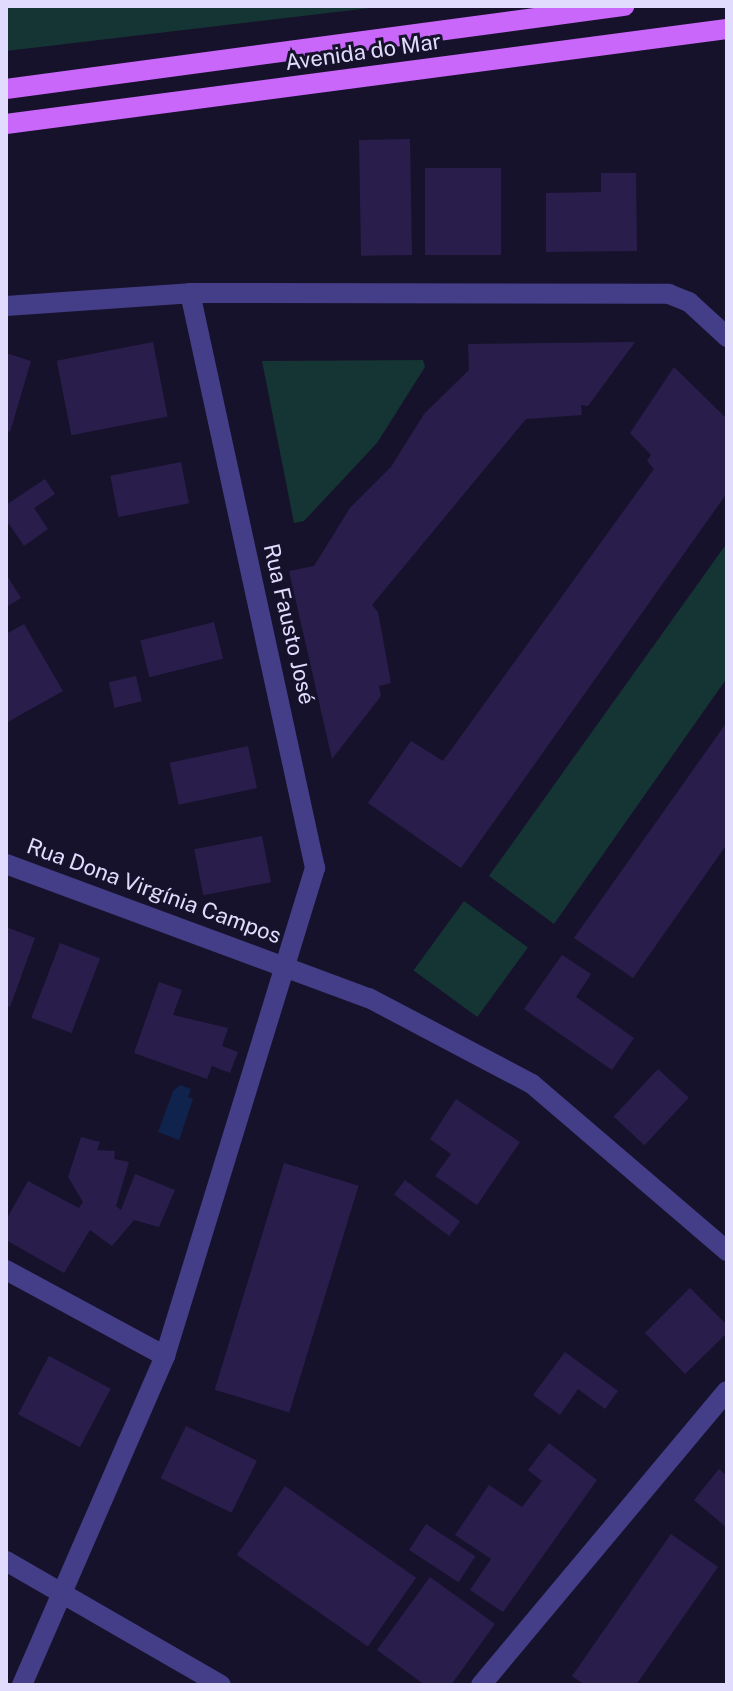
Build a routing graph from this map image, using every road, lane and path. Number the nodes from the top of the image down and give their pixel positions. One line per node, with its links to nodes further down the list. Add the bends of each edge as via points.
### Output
1 (624, 6): 3 (main road, Avenida do Mar)
2 (727, 29): 4 (main road, Avenida do Mar)
3 (6, 89)
4 (6, 124)
5 (190, 293): 6 (street); 7 (street, via 669,294 689,302); 9 (street, Rua Fausto José, via 315,868)
6 (6, 306)
7 (727, 337)
8 (6, 864): 9 (street, Rua Dona Virgínia Campos)
9 (286, 964): 10 (street, Rua Dona Virgínia Campos, via 369,998 532,1084); 12 (street, Rua Fausto José)
10 (727, 1251)
11 (6, 1270): 12 (street)
12 (165, 1356): 15 (street, Rua Fausto José)
13 (727, 1391): 18 (street)
14 (6, 1561): 15 (street)
15 (64, 1592): 16 (street, Rua Fausto José); 17 (street)
16 (22, 1685)
17 (221, 1685)
18 (481, 1685)

